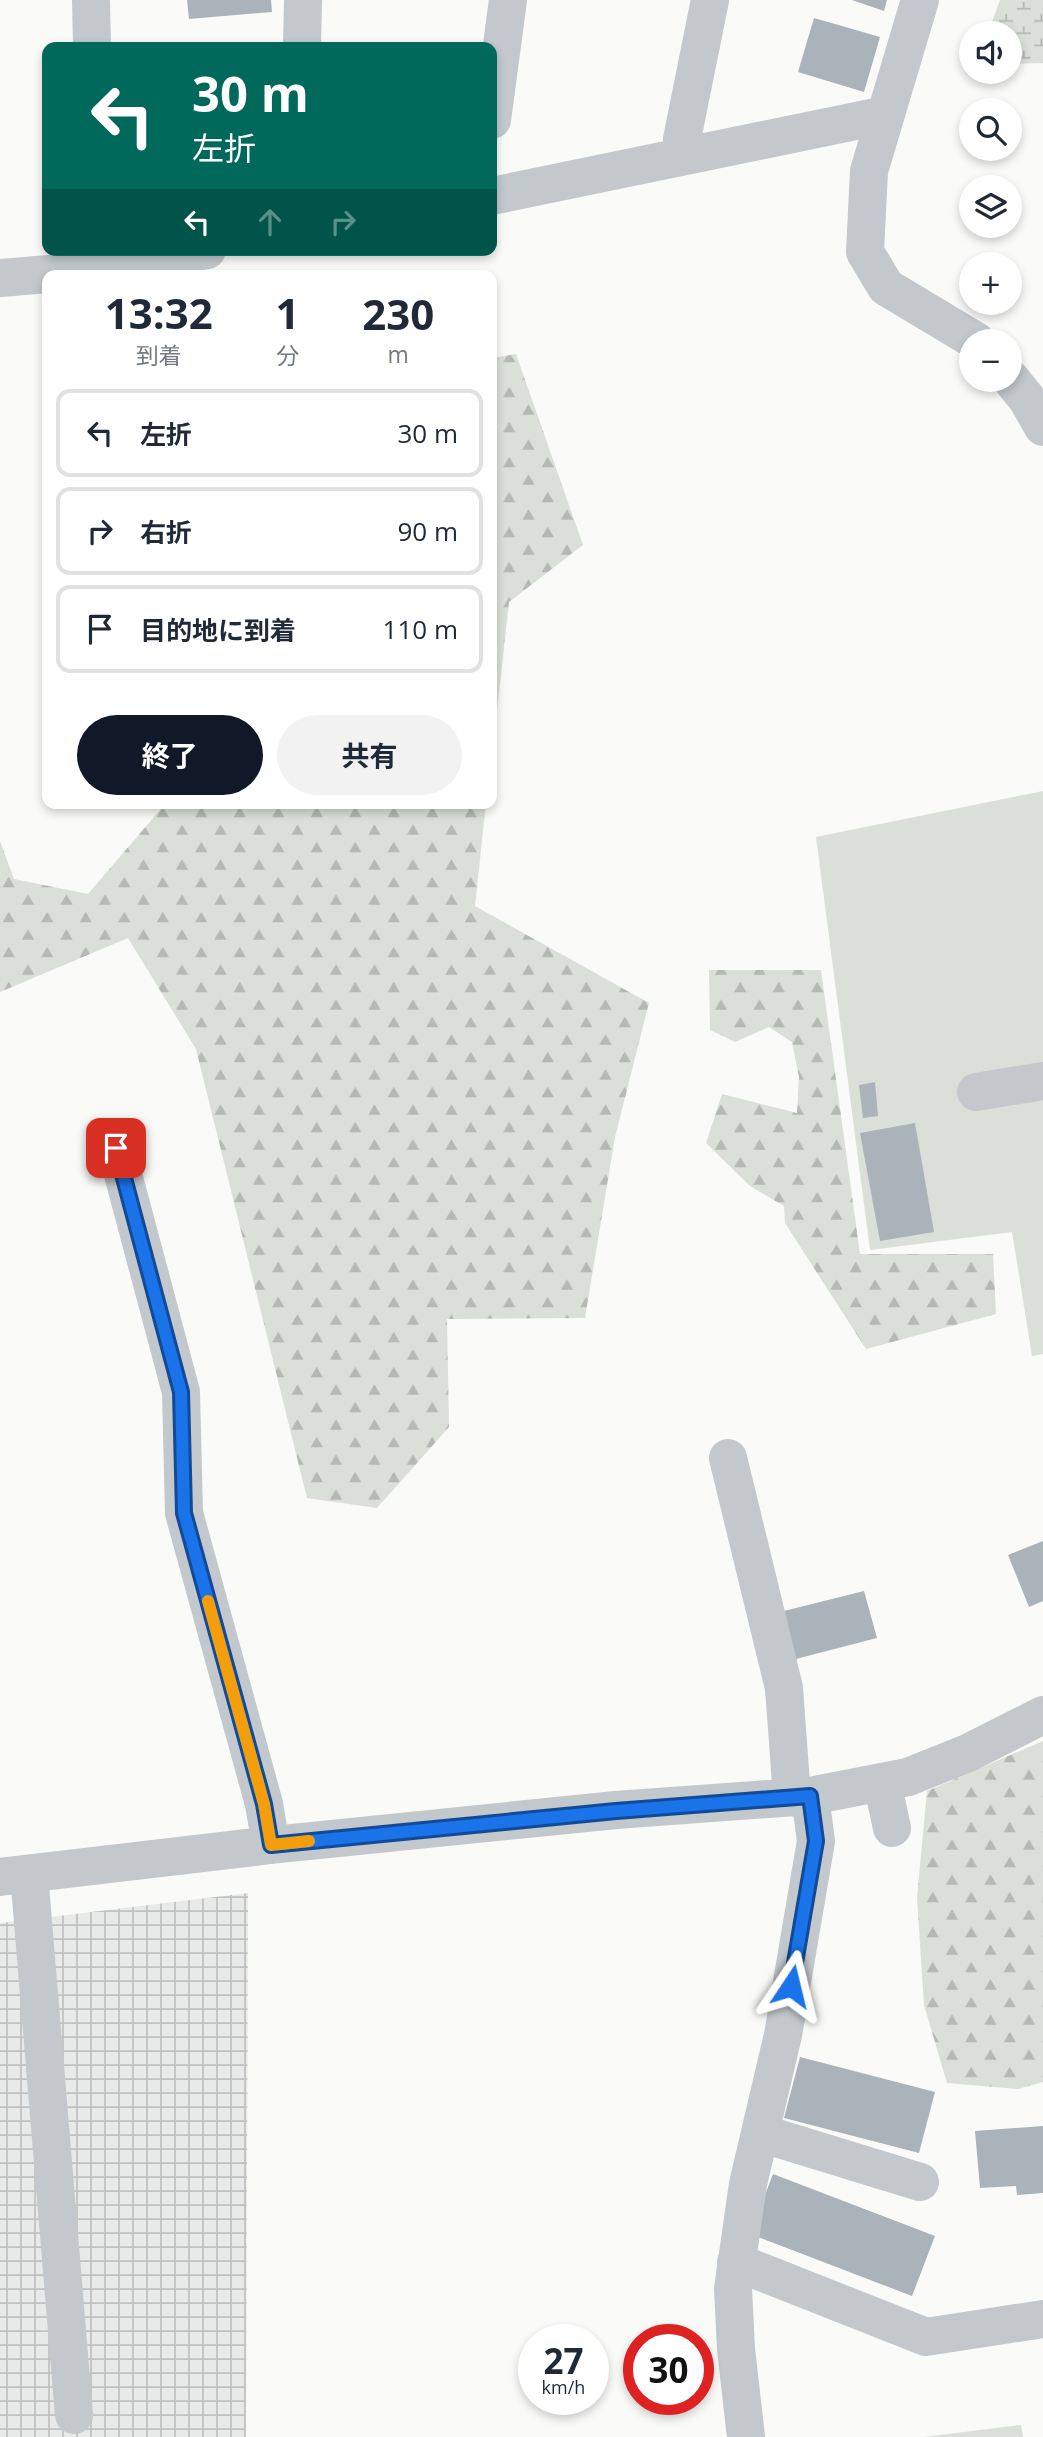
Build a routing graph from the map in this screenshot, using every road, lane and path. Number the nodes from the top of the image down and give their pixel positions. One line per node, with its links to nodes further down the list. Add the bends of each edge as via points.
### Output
1 (92, 0): 6 (street)
2 (303, 0): 7 (street)
3 (508, 0): 8 (street)
4 (710, 0): 10 (street, via 682,139)
5 (920, 0): 9 (street)
6 (92, 42)
7 (302, 42)
8 (497, 82)
9 (885, 115): 10 (street); 17 (street, via 869,171 865,252 886,287)
10 (685, 156): 11 (street)
11 (497, 195)
12 (141, 256): 13 (street)
13 (97, 260): 15 (street)
14 (42, 270): 16 (street)
15 (43, 270)
16 (0, 278)
17 (959, 331)
18 (1021, 392): 19 (street)
19 (1043, 427)
20 (1043, 1081): 21 (street)
21 (975, 1092)
22 (116, 1148): 28 (street, via 181,1392 184,1513 264,1804)
23 (728, 1458): 26 (street, via 784,1688)
24 (1043, 1715): 25 (street, via 968,1753 908,1777)
25 (882, 1782): 26 (street); 27 (street)
26 (801, 1796): 28 (street); 30 (street, via 816,1841 783,2035)
27 (892, 1828)
28 (271, 1845): 29 (street)
29 (14, 1875): 34 (street)
30 (760, 2133): 31 (street); 32 (street)
31 (920, 2182)
32 (736, 2262): 33 (street, via 926,2337); 35 (street, via 736,2348)
33 (1043, 2319)
34 (74, 2415)
35 (746, 2437)

